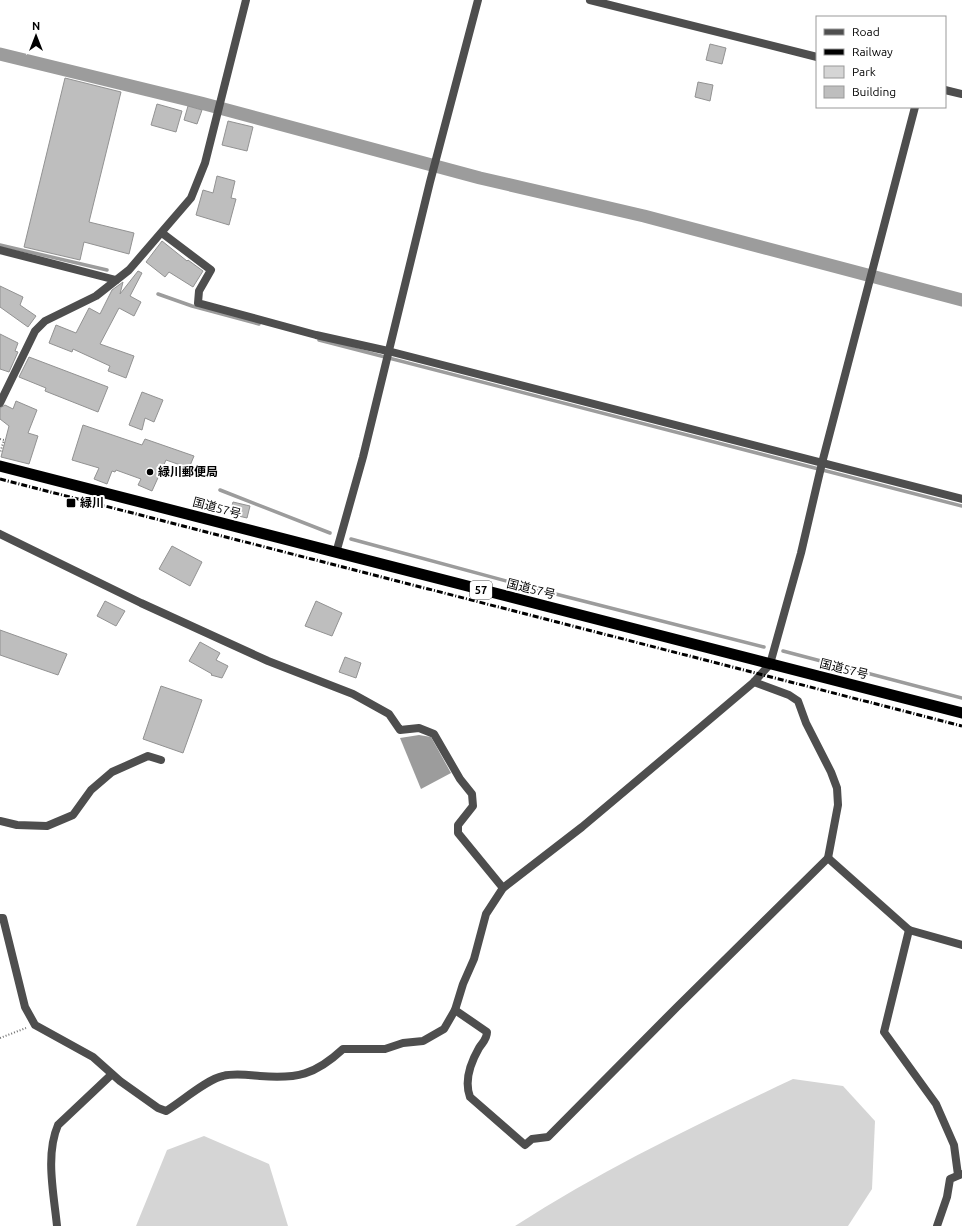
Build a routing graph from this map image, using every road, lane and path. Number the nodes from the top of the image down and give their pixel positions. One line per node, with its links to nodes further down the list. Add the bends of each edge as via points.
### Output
1 (246, 0): 8 (street, via 206,163 191,198)
2 (478, 0): 11 (street)
3 (590, 0): 4 (street)
4 (816, 57)
5 (946, 90): 6 (street)
6 (962, 94)
7 (915, 108): 15 (street)
8 (162, 233): 10 (street, via 129,270); 11 (street, via 211,270 199,292 198,303)
9 (0, 250): 10 (street)
10 (116, 280): 12 (street, via 96,296 45,321 35,330)
11 (388, 352): 15 (street); 19 (street, via 363,457)
12 (0, 403)
13 (0, 439): 14 (path, via 4,440)
14 (0, 453)
15 (822, 463): 17 (street); 20 (street, via 801,553)
16 (0, 466): 19 (highway, 国道57号 / 57)
17 (962, 498)
18 (0, 534): 26 (street, via 141,603 261,657 353,694 389,714 400,730 419,728 434,734 460,779 472,794 473,806 458,825 458,833)
19 (336, 553): 20 (highway, 国道57号 / 57)
20 (770, 664): 21 (street); 22 (highway, 国道57号 / 57)
21 (754, 682): 25 (street, via 789,694 798,701 806,723 831,772 837,788 838,805); 26 (street, via 582,827)
22 (962, 713)
23 (160, 760): 24 (street, via 148,756 112,772 91,790 73,814 47,826 17,825)
24 (0, 821)
25 (828, 858): 28 (street); 30 (street, via 548,1137 532,1139 525,1145 470,1097 467,1089 472,1062 487,1038 487,1032)
26 (503, 888): 30 (street, via 486,914 474,959 462,984)
27 (0, 918): 31 (street, via 3,918 25,1007)
28 (909, 930): 29 (street); 34 (street, via 884,1032 936,1104 954,1145)
29 (962, 945)
30 (454, 1010): 33 (street, via 444,1029 423,1041 403,1043 385,1049 342,1049 326,1064 305,1075 280,1078 222,1076 197,1089 166,1111)
31 (35, 1024): 32 (path); 33 (street, via 93,1057)
32 (0, 1038)
33 (111, 1075): 35 (street, via 58,1125 53,1136 52,1160)
34 (960, 1174): 36 (street, via 950,1179 947,1198)
35 (57, 1226)
36 (937, 1226)

